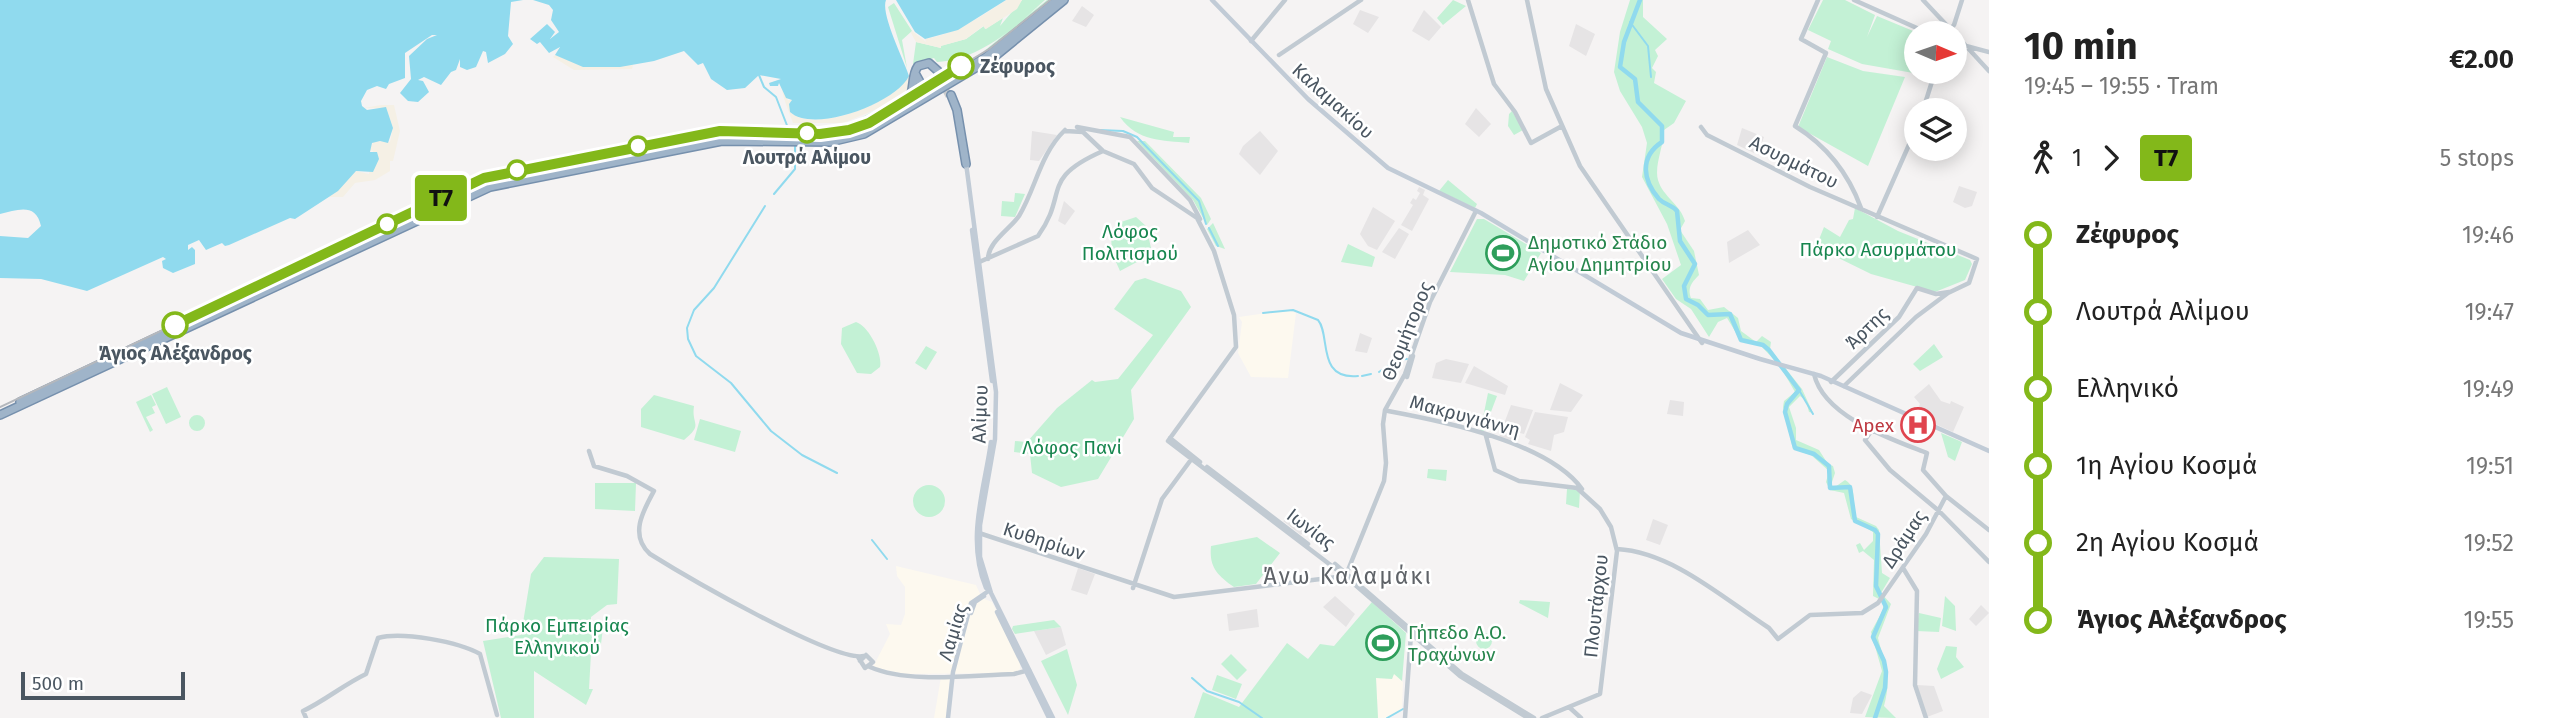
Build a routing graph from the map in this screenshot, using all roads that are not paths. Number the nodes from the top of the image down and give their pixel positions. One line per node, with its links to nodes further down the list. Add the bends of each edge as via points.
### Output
1 (1057, 0): 16 (highway)
2 (1064, 0): 23 (highway, via 994,57)
3 (1212, 0): 15 (main road, Καλαμακίου)
4 (1284, 0): 15 (street)
5 (1362, 0): 21 (street)
6 (1468, 0): 27 (street, via 1494,84 1531,143)
7 (1527, 0): 27 (street, via 1546,89)
8 (1818, 0): 35 (street, via 1801,39 1826,53 1795,126 1819,141 1847,179)
9 (1854, 0): 14 (street)
10 (1923, 0): 12 (street)
11 (1962, 0): 13 (street)
12 (1941, 21)
13 (1955, 21)
14 (1904, 23)
15 (1251, 41): 36 (main road, Καλαμακίου, via 1382,164)
16 (1001, 46): 18 (highway); 23 (highway)
17 (1967, 47): 19 (street)
18 (990, 50)
19 (1974, 51): 20 (street); 22 (street)
20 (1989, 52)
21 (1279, 55)
22 (1989, 71)
23 (957, 77): 24 (highway); 25 (highway); 25 (highway, via 928,87 917,81 917,72 923,66 937,71 929,64 918,66 911,97); 33 (highway, via 952,96)
24 (927, 98): 26 (highway, via 940,95 949,99); 30 (highway, via 848,140 726,140)
25 (892, 113): 30 (highway, via 862,130 831,138 732,135)
26 (956, 122): 33 (main road, Αλίμου)
27 (1562, 126): 44 (street, via 1585,174)
28 (1701, 127): 35 (street, Ασυρμάτου, via 1711,137)
29 (1087, 132): 31 (street); 34 (street, via 1130,137); 39 (street, via 1077,127 1065,130 1041,165 1019,215)
30 (671, 148): 49 (highway, via 471,188)
31 (1103, 150): 37 (street, via 1131,162 1148,183); 39 (street, via 1075,163 1062,177 1038,236)
32 (1904, 157): 38 (street)
33 (965, 162): 41 (main road, Αλίμου)
34 (1195, 208): 37 (street); 53 (street, via 1216,252 1239,335 1236,353)
35 (1861, 209): 38 (street, Ασυρμάτου)
36 (1476, 212): 44 (main road, Καλαμακίου); 48 (street, Θεομήτορος); 66 (street, Θεομήτορος, via 1430,302 1406,371 1385,410 1384,481)
37 (1190, 214): 53 (street, via 1197,218 1214,251 1237,335 1233,354)
38 (1878, 218): 40 (street, Ασυρμάτου)
39 (988, 257): 41 (street)
40 (1975, 259): 42 (street, via 1971,281); 43 (street, via 1967,281)
41 (978, 262): 62 (main road, Αλίμου, via 996,408); 69 (main road, Αλίμου, via 993,391 991,440 976,541 978,564)
42 (1954, 291): 43 (street); 47 (street, via 1916,317)
43 (1941, 293): 46 (street, Άρτης, via 1917,288 1899,317)
44 (1700, 340): 45 (main road, Καλαμακίου)
45 (1816, 375): 46 (main road, Καλαμακίου); 51 (street, via 1818,385 1844,414)
46 (1831, 381): 47 (main road); 50 (main road)
47 (1844, 386): 50 (main road)
48 (1388, 411): 52 (street, Μακρυγιάννη, via 1443,421); 66 (street, Θεομήτορος, via 1387,480)
49 (0, 412)
50 (1930, 424): 56 (main road)
51 (1872, 430): 59 (street, via 1928,455 1923,468); 60 (street, via 1865,440 1911,489)
52 (1486, 436): 54 (street, Μακρυγιάννη); 58 (street, via 1496,471 1516,480 1575,487)
53 (1170, 440): 57 (street, Ιωνίας)
54 (1534, 450): 58 (street, Πλουτάρχου)
55 (589, 451): 73 (street, via 594,466 654,491 639,528 646,550 772,624)
56 (1989, 451)
57 (1193, 459): 66 (street, Ιωνίας); 66 (street, Ιωνίας); 68 (street, via 1166,497)
58 (1584, 493): 63 (street, Πλουτάρχου, via 1607,519)
59 (1946, 496): 60 (street, Δράμας); 61 (street)
60 (1939, 510): 64 (street); 65 (street, Δράμας)
61 (1989, 530)
62 (979, 533): 68 (street, Κυθηρίων); 69 (main road, Αλίμου)
63 (1617, 549): 65 (street, Δράμας, via 1641,551 1671,564 1769,628 1777,639 1811,613 1862,612 1882,599); 77 (street, Πλουτάρχου, via 1601,691)
64 (1989, 562)
65 (1903, 568): 87 (street, via 1917,591 1915,685)
66 (1342, 574): 67 (street); 68 (street, Κυθηρίων, via 1173,596); 72 (street, Ιωνίας)
67 (1341, 583)
68 (1135, 584)
69 (989, 592): 70 (main road); 71 (main road, Αλίμου); 75 (main road, Αλίμου); 76 (main road, Λαμίας, via 971,602)
70 (981, 598): 71 (main road); 76 (main road, Λαμίας, via 973,605)
71 (992, 601): 75 (main road, Αλίμου)
72 (1411, 632): 82 (street); 83 (street, Ιωνίας, via 1462,678); 84 (street, Ιωνίας, via 1466,677)
73 (860, 658): 74 (street, via 862,667); 74 (street, via 873,660)
74 (870, 667): 76 (street, via 887,675)
75 (1023, 671): 76 (street); 81 (main road, Αλίμου); 81 (main road, Αλίμου)
76 (953, 675): 80 (main road, Λαμίας)
77 (1568, 706): 85 (street); 86 (street)
78 (497, 715): 79 (street, via 481,654 409,636 378,638 366,674 303,711)
79 (306, 718)
80 (948, 718)
81 (1051, 718)
82 (1405, 718)
83 (1528, 718)
84 (1534, 718)
85 (1542, 718)
86 (1581, 718)
87 (1926, 718)

